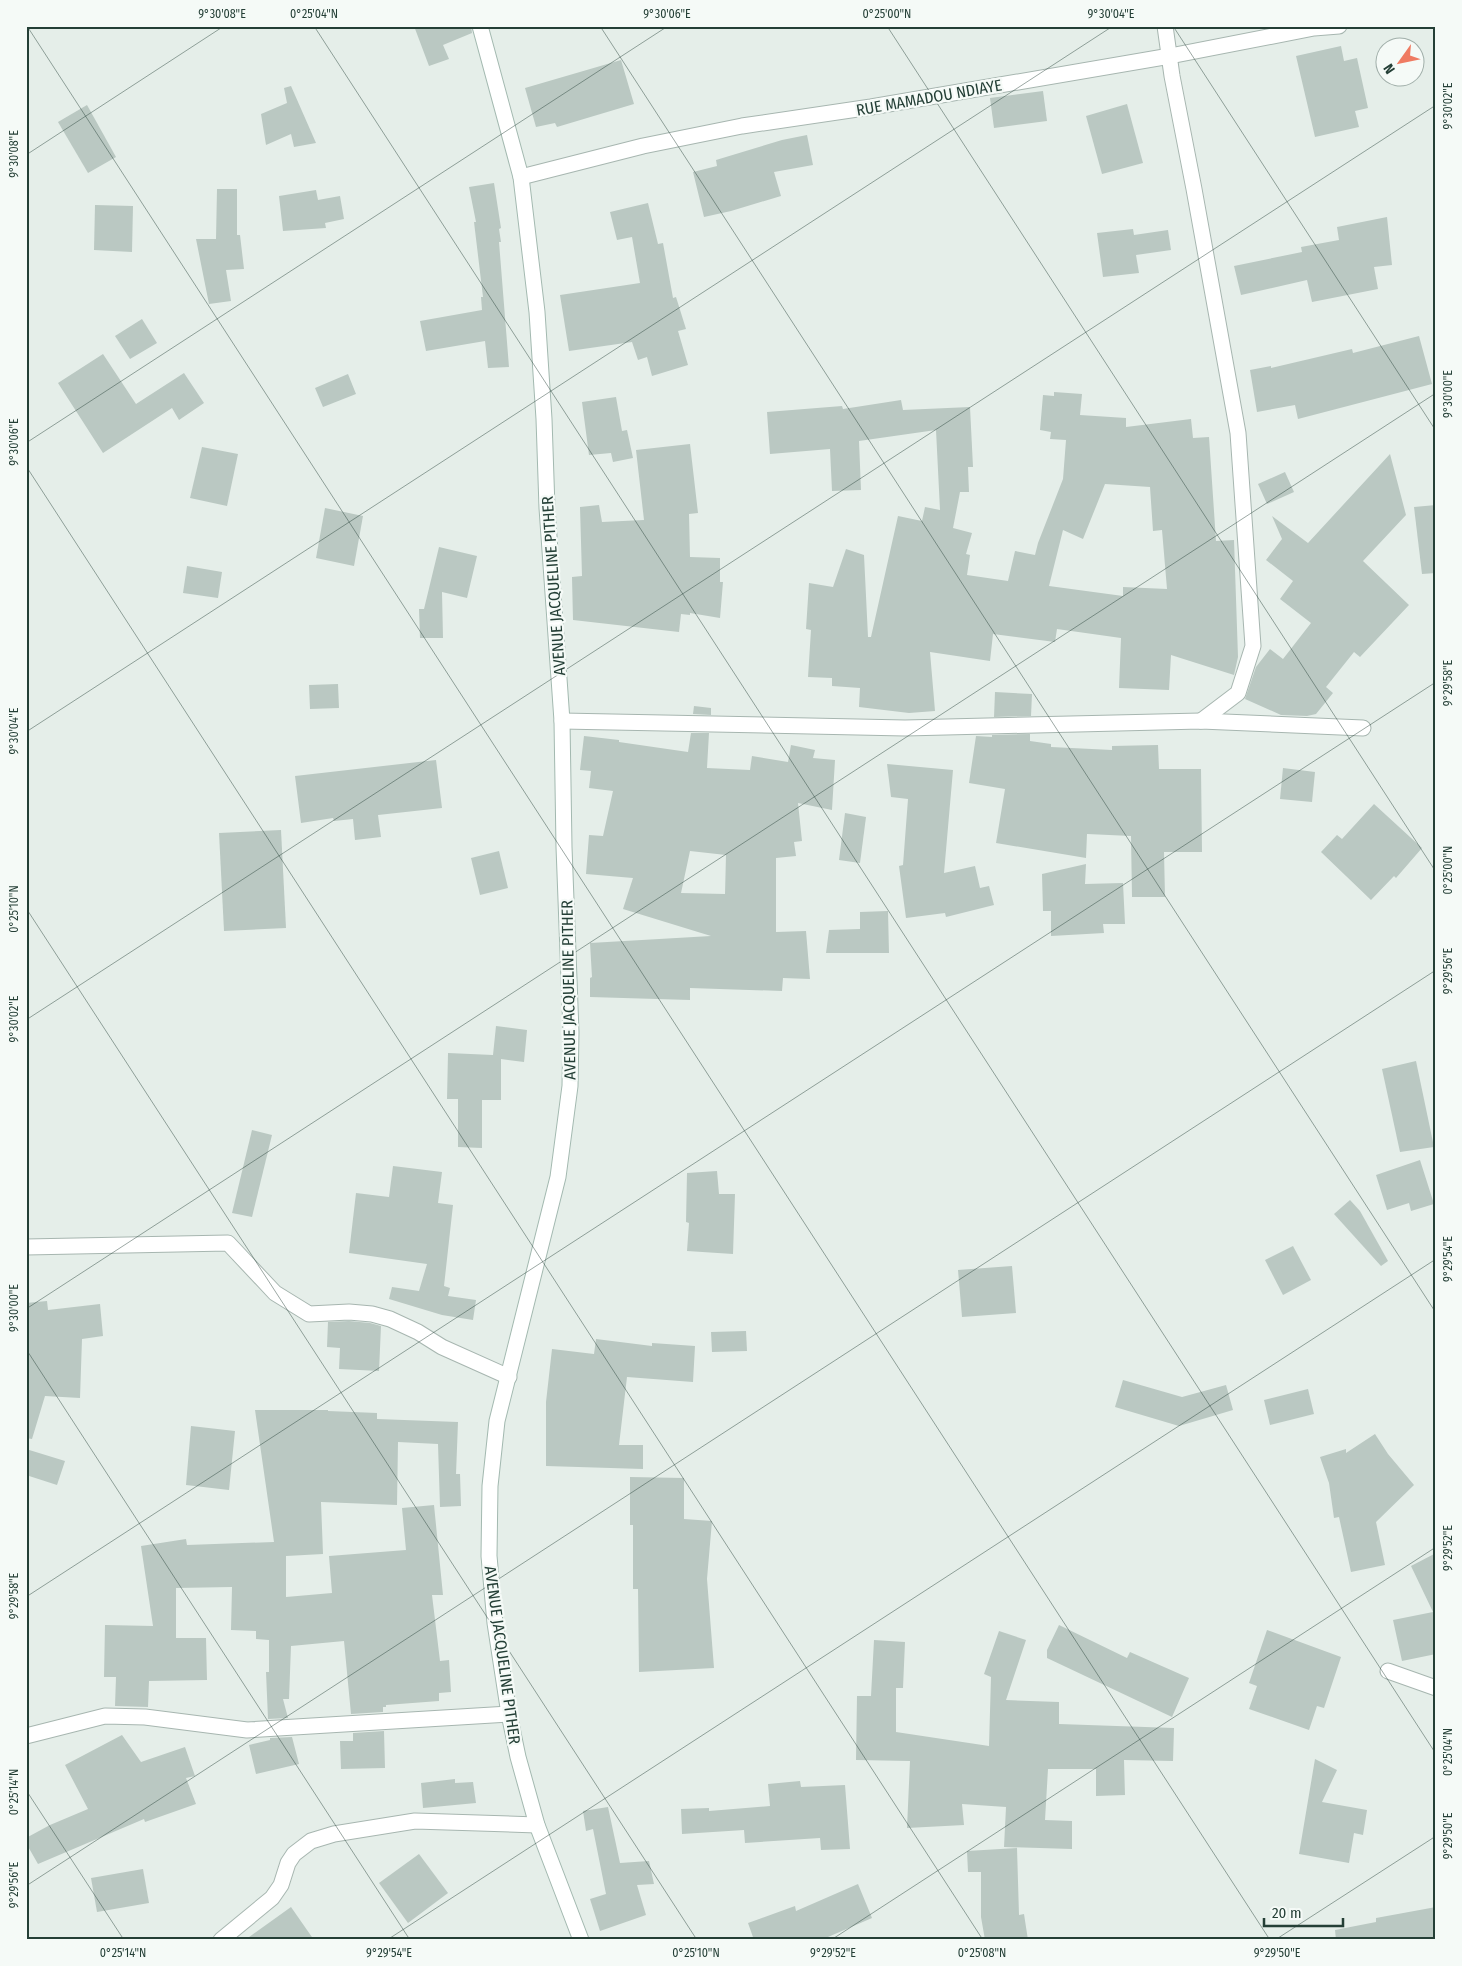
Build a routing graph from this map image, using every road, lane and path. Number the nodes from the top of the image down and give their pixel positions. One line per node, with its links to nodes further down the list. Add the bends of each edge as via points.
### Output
1 (480, 26): 5 (street, AVENUE JACQUELINE PITHER)
2 (1165, 26): 4 (street)
3 (1339, 26): 4 (street, RUE MAMADOU NDIAYE)
4 (1170, 56): 5 (street, RUE MAMADOU NDIAYE, via 742,126 643,146); 7 (street, via 1238,434 1253,646 1238,693)
5 (521, 177): 6 (street, AVENUE JACQUELINE PITHER, via 541,362 547,508)
6 (562, 721): 7 (street, via 905,728); 10 (street, AVENUE JACQUELINE PITHER, via 570,1086 558,1177)
7 (1201, 721): 8 (street)
8 (1363, 728)
9 (26, 1247): 10 (street, via 228,1244 275,1293 309,1314 349,1312 390,1319 442,1348)
10 (509, 1377): 13 (street, AVENUE JACQUELINE PITHER, via 492,1455 488,1522 492,1598)
11 (1388, 1671): 12 (street)
12 (1436, 1688)
13 (509, 1714): 14 (street, via 247,1730 145,1717 105,1716); 15 (street, AVENUE JACQUELINE PITHER)
14 (26, 1736)
15 (537, 1824): 16 (street, via 415,1821 352,1830 311,1841 294,1854 272,1898); 17 (street, AVENUE JACQUELINE PITHER)
16 (221, 1940)
17 (581, 1940)

